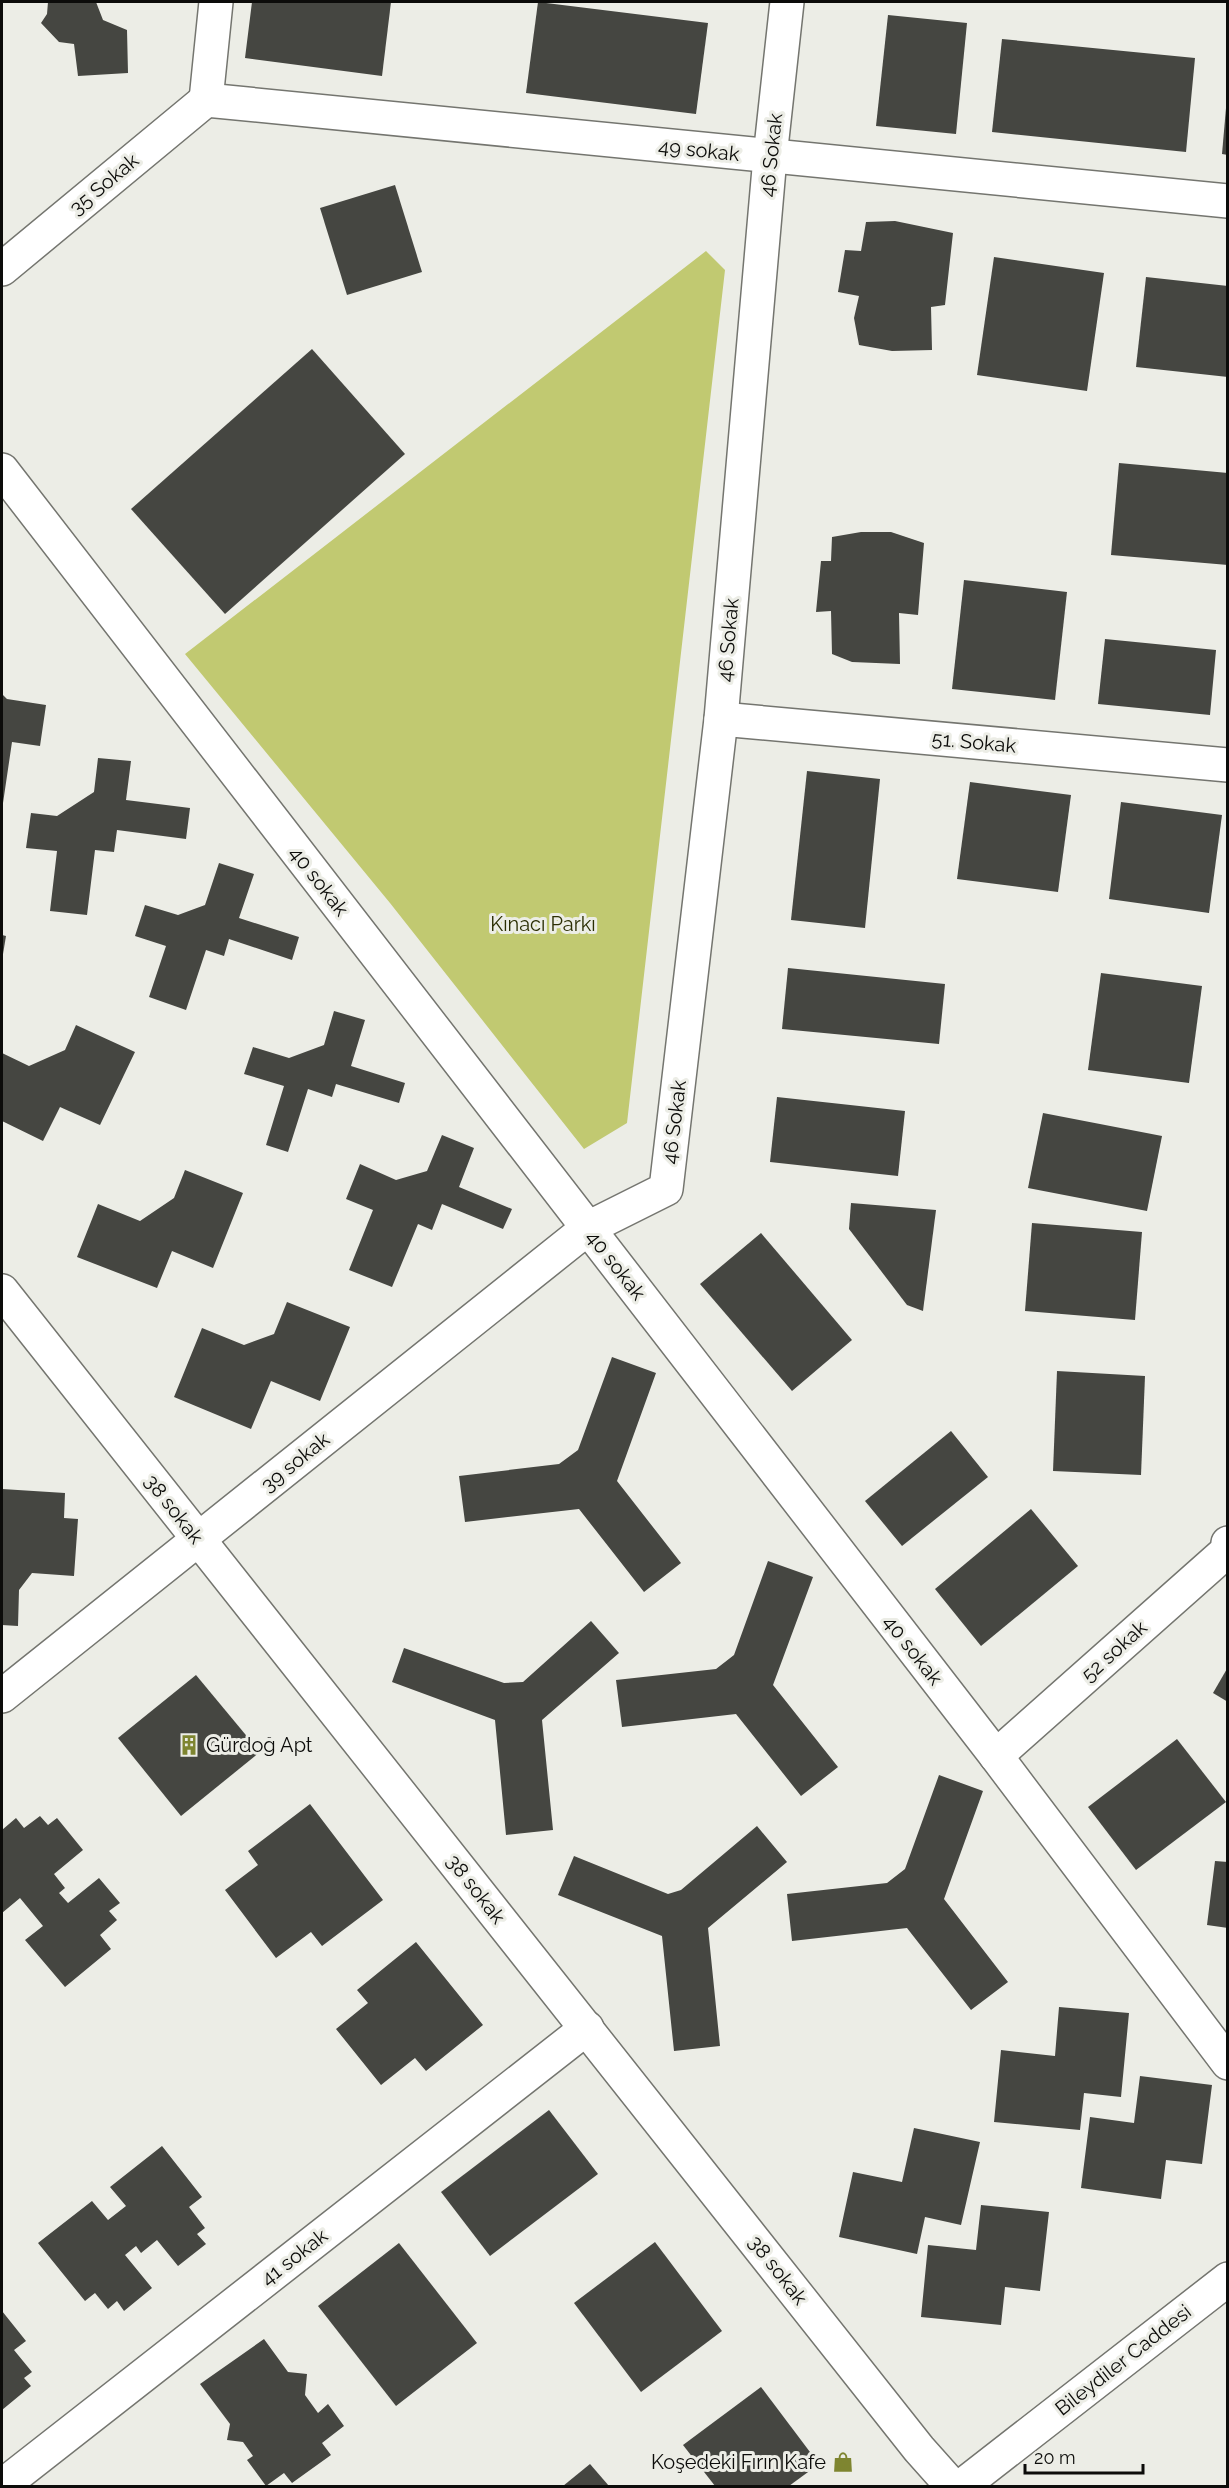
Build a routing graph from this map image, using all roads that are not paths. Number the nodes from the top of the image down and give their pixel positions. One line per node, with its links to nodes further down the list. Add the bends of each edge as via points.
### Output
1 (216, 2): 3 (street)
2 (787, 2): 4 (street, 46 Sokak)
3 (206, 100): 4 (street, 49 sokak); 6 (street, 35 Sokak)
4 (770, 158): 5 (street, 49 sokak); 8 (street, 46 Sokak)
5 (1227, 201)
6 (2, 269)
7 (2, 470): 10 (street, 40 sokak)
8 (721, 719): 9 (street, 51. Sokak); 10 (street, 46 Sokak, via 666,1189)
9 (1227, 765)
10 (588, 1228): 12 (street, 39 sokak); 15 (street, 40 sokak)
11 (2, 1291): 12 (street, 38 sokak)
12 (198, 1539): 14 (street, 39 sokak); 16 (street, 38 sokak)
13 (1227, 1543): 15 (street, 52 sokak, via 1227,1551)
14 (2, 1696)
15 (996, 1756): 17 (street, 40 sokak)
16 (586, 2028): 19 (street, 41 sokak); 20 (street, 38 sokak)
17 (1227, 2062)
18 (1227, 2278): 21 (street, Bileydiler Caddesi)
19 (2, 2486)
20 (952, 2487)
21 (962, 2487)

